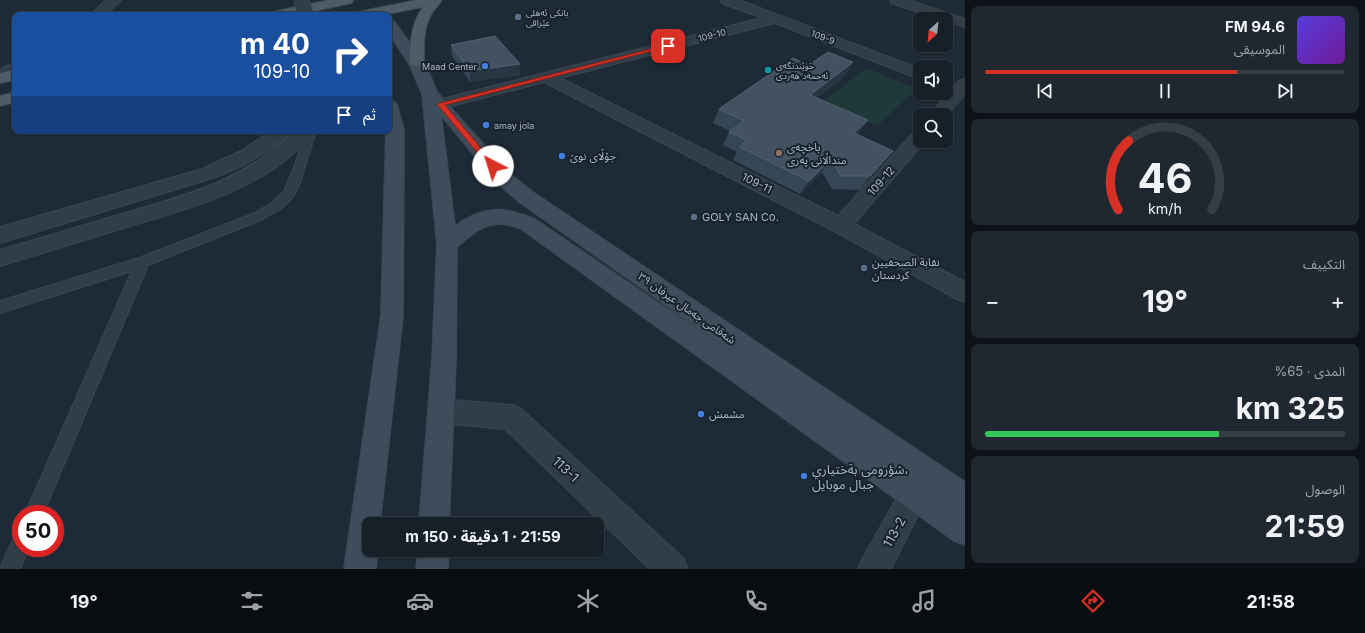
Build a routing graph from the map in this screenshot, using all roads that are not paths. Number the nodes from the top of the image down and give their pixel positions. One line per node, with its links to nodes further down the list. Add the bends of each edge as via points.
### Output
1 (115, 0): 12 (street)
2 (123, 0): 13 (street)
3 (301, 0): 15 (street, bridge)
4 (309, 0): 16 (street)
5 (348, 0): 11 (main road)
6 (387, 0): 18 (main road)
7 (436, 0): 10 (main road); 23 (main road, via 420,21)
8 (727, 0): 20 (street, 109-9)
9 (896, 0): 21 (street)
10 (414, 2): 19 (main road)
11 (326, 4): 14 (main road); 17 (main road)
12 (101, 12)
13 (109, 12)
14 (290, 12)
15 (305, 12)
16 (313, 12)
17 (364, 12)
18 (370, 12)
19 (377, 12)
20 (775, 19): 25 (street, 109-9); 28 (street, 109-10)
21 (965, 23)
22 (392, 28): 23 (main road)
23 (417, 62): 32 (main road)
24 (12, 69): 26 (street)
25 (913, 71)
26 (0, 74)
27 (12, 76): 29 (main road)
28 (546, 77): 32 (street, 109-10); 42 (street, 109-11)
29 (0, 78)
30 (957, 86): 34 (street)
31 (12, 98): 33 (main road)
32 (435, 99): 40 (main road, شەقامی جەمال عیرفان ٣٩, via 502,177); 44 (main road)
33 (0, 101)
34 (943, 108)
35 (392, 118): 58 (main road, via 395,130 392,314)
36 (278, 134): 43 (street, via 224,168)
37 (301, 134): 45 (street, via 284,151 260,168 210,193)
38 (309, 134): 46 (lane, via 293,185 282,201 259,216)
39 (913, 144): 42 (street, 109-12)
40 (526, 197): 41 (main road, via 513,202); 51 (main road, شەقامی جەمال عیرفان ٣٩)
41 (505, 216): 44 (main road, شەقامی جەمال عیرفان ٣٩, via 486,218 471,224); 50 (main road, شەقامی جەمال عیرفان ٣٩, via 528,224)
42 (841, 226): 47 (street, 109-11)
43 (0, 235)
44 (447, 244): 49 (main road)
45 (0, 258)
46 (143, 262): 48 (lane); 52 (lane)
47 (965, 293)
48 (0, 307)
49 (441, 411): 53 (main road); 60 (street, 113-1, via 511,417)
50 (914, 495): 54 (main road, شەقامی جەمال عیرفان ٣٩); 61 (street, 113-2)
51 (965, 499)
52 (38, 505)
53 (434, 517)
54 (965, 530)
55 (15, 557): 57 (lane)
56 (433, 557): 59 (main road)
57 (10, 569)
58 (360, 569)
59 (432, 569)
60 (672, 569)
61 (874, 569)

